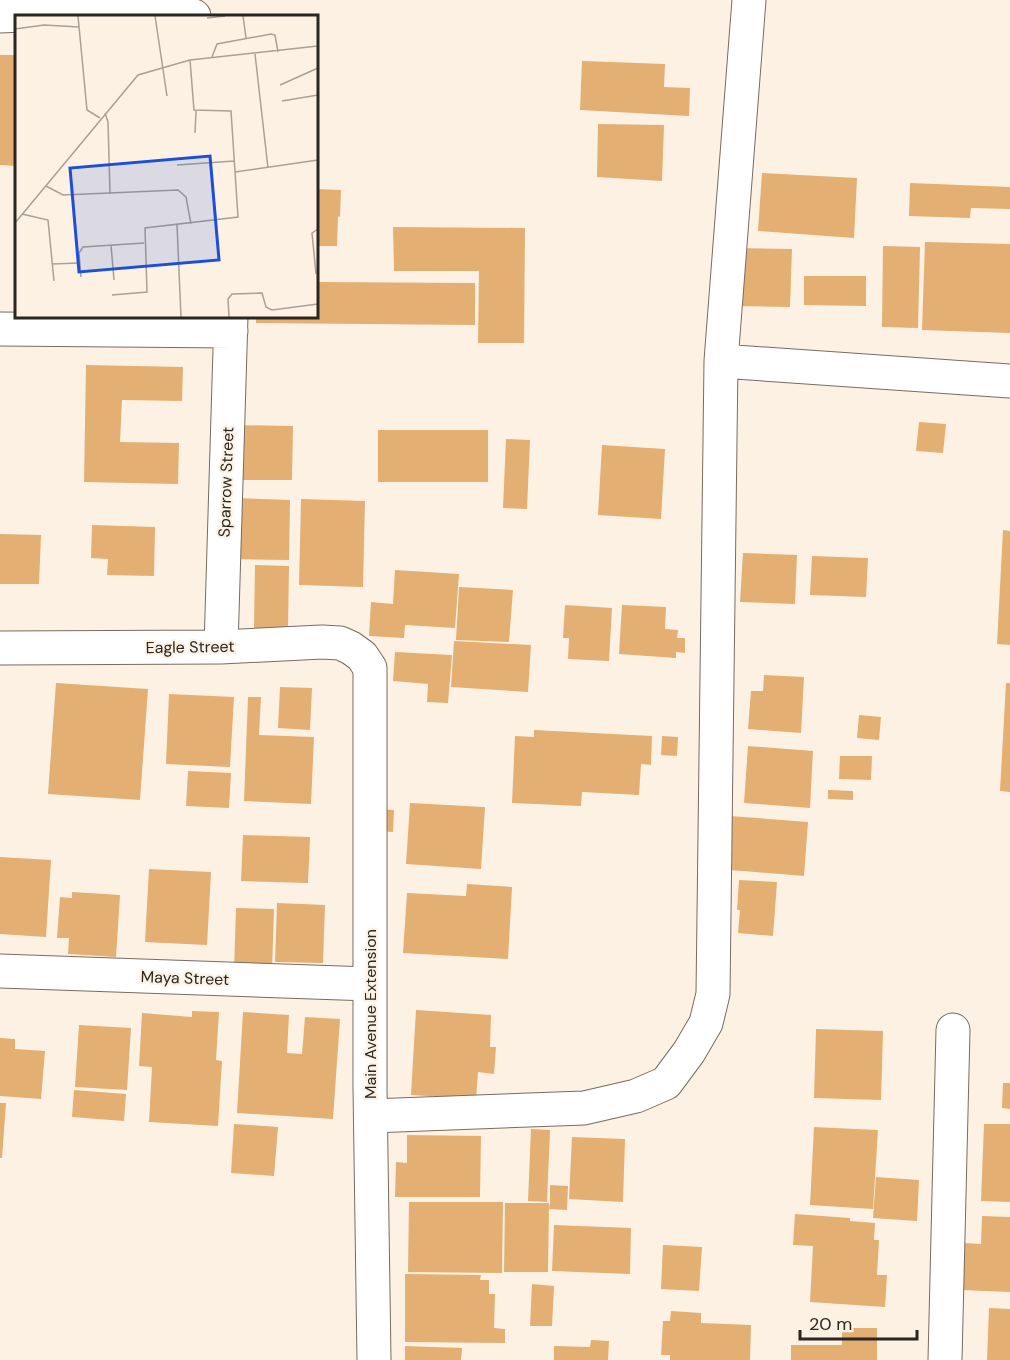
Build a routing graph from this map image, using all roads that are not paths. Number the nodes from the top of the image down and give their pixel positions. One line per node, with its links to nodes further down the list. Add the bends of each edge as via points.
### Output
1 (749, 0): 7 (street)
2 (93, 6): 3 (street); 4 (street)
3 (188, 15)
4 (0, 16)
5 (231, 324): 6 (street); 9 (street, Sparrow Street)
6 (0, 329)
7 (721, 361): 8 (street); 15 (street, via 713,994 706,1023 666,1083 636,1096 584,1108)
8 (1010, 381)
9 (221, 647): 10 (street, Eagle Street); 11 (street, Eagle Street, via 339,643 362,656)
10 (0, 648)
11 (370, 668): 13 (street, Main Avenue Extension)
12 (0, 971): 13 (street, Maya Street)
13 (370, 984): 15 (street, Main Avenue Extension)
14 (953, 1030): 17 (street)
15 (371, 1116): 16 (street, Main Avenue Extension)
16 (374, 1360)
17 (945, 1360)

